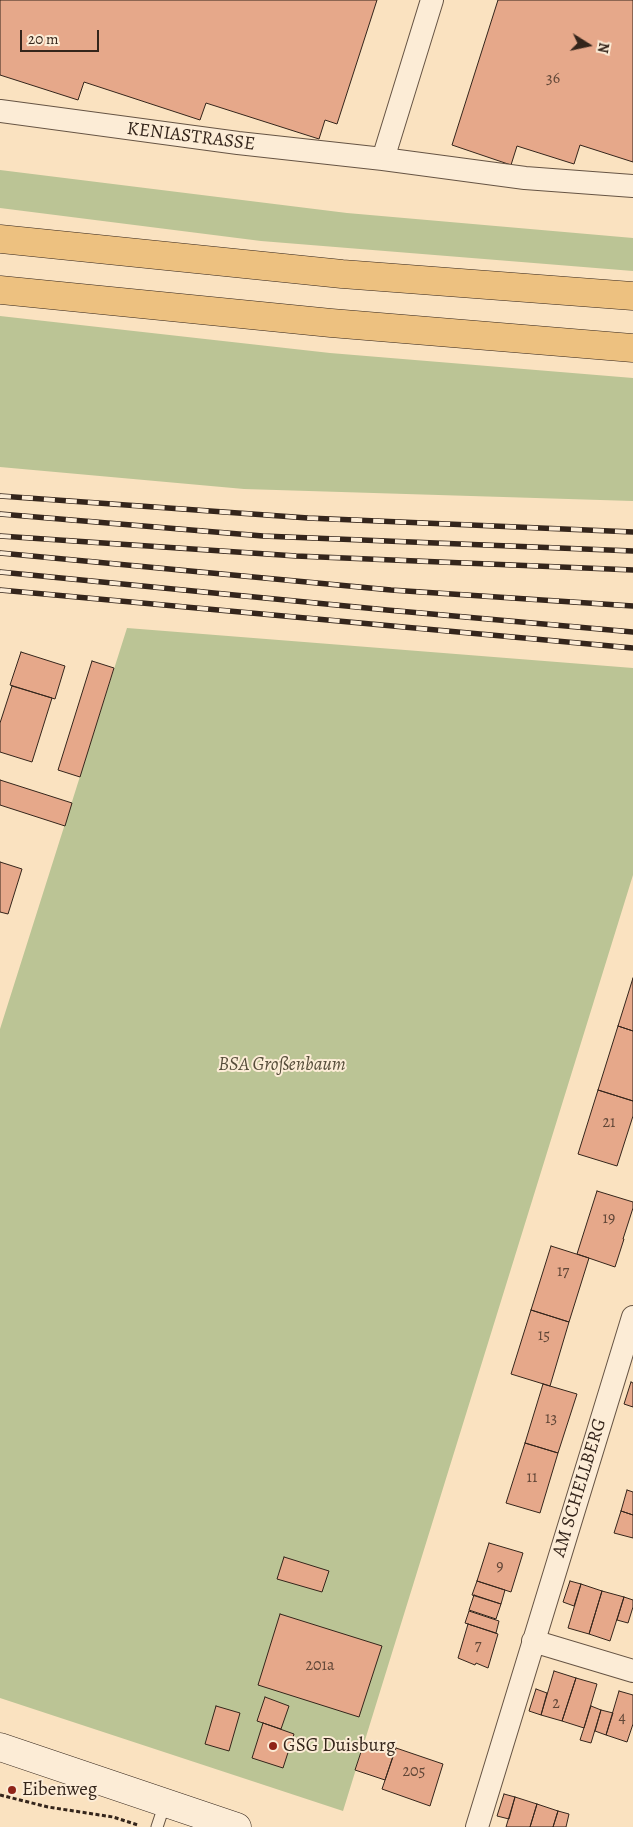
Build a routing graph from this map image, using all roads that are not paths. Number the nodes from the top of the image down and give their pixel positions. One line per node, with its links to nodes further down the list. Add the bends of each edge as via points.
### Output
1 (432, 0): 3 (street)
2 (0, 111): 3 (street, KENIASTRASSE, via 238,144)
3 (383, 159): 4 (street, KENIASTRASSE, via 525,178)
4 (633, 186)
5 (0, 239): 7 (highway, via 342,274)
6 (0, 290): 8 (highway, via 331,323)
7 (633, 296)
8 (633, 348)
9 (631, 1330): 10 (street, AM SCHELLBERG)
10 (532, 1640): 11 (street); 15 (street, AM SCHELLBERG)
11 (633, 1671)
12 (0, 1747): 13 (main road)
13 (161, 1815): 14 (main road)
14 (237, 1827)
15 (477, 1827)

